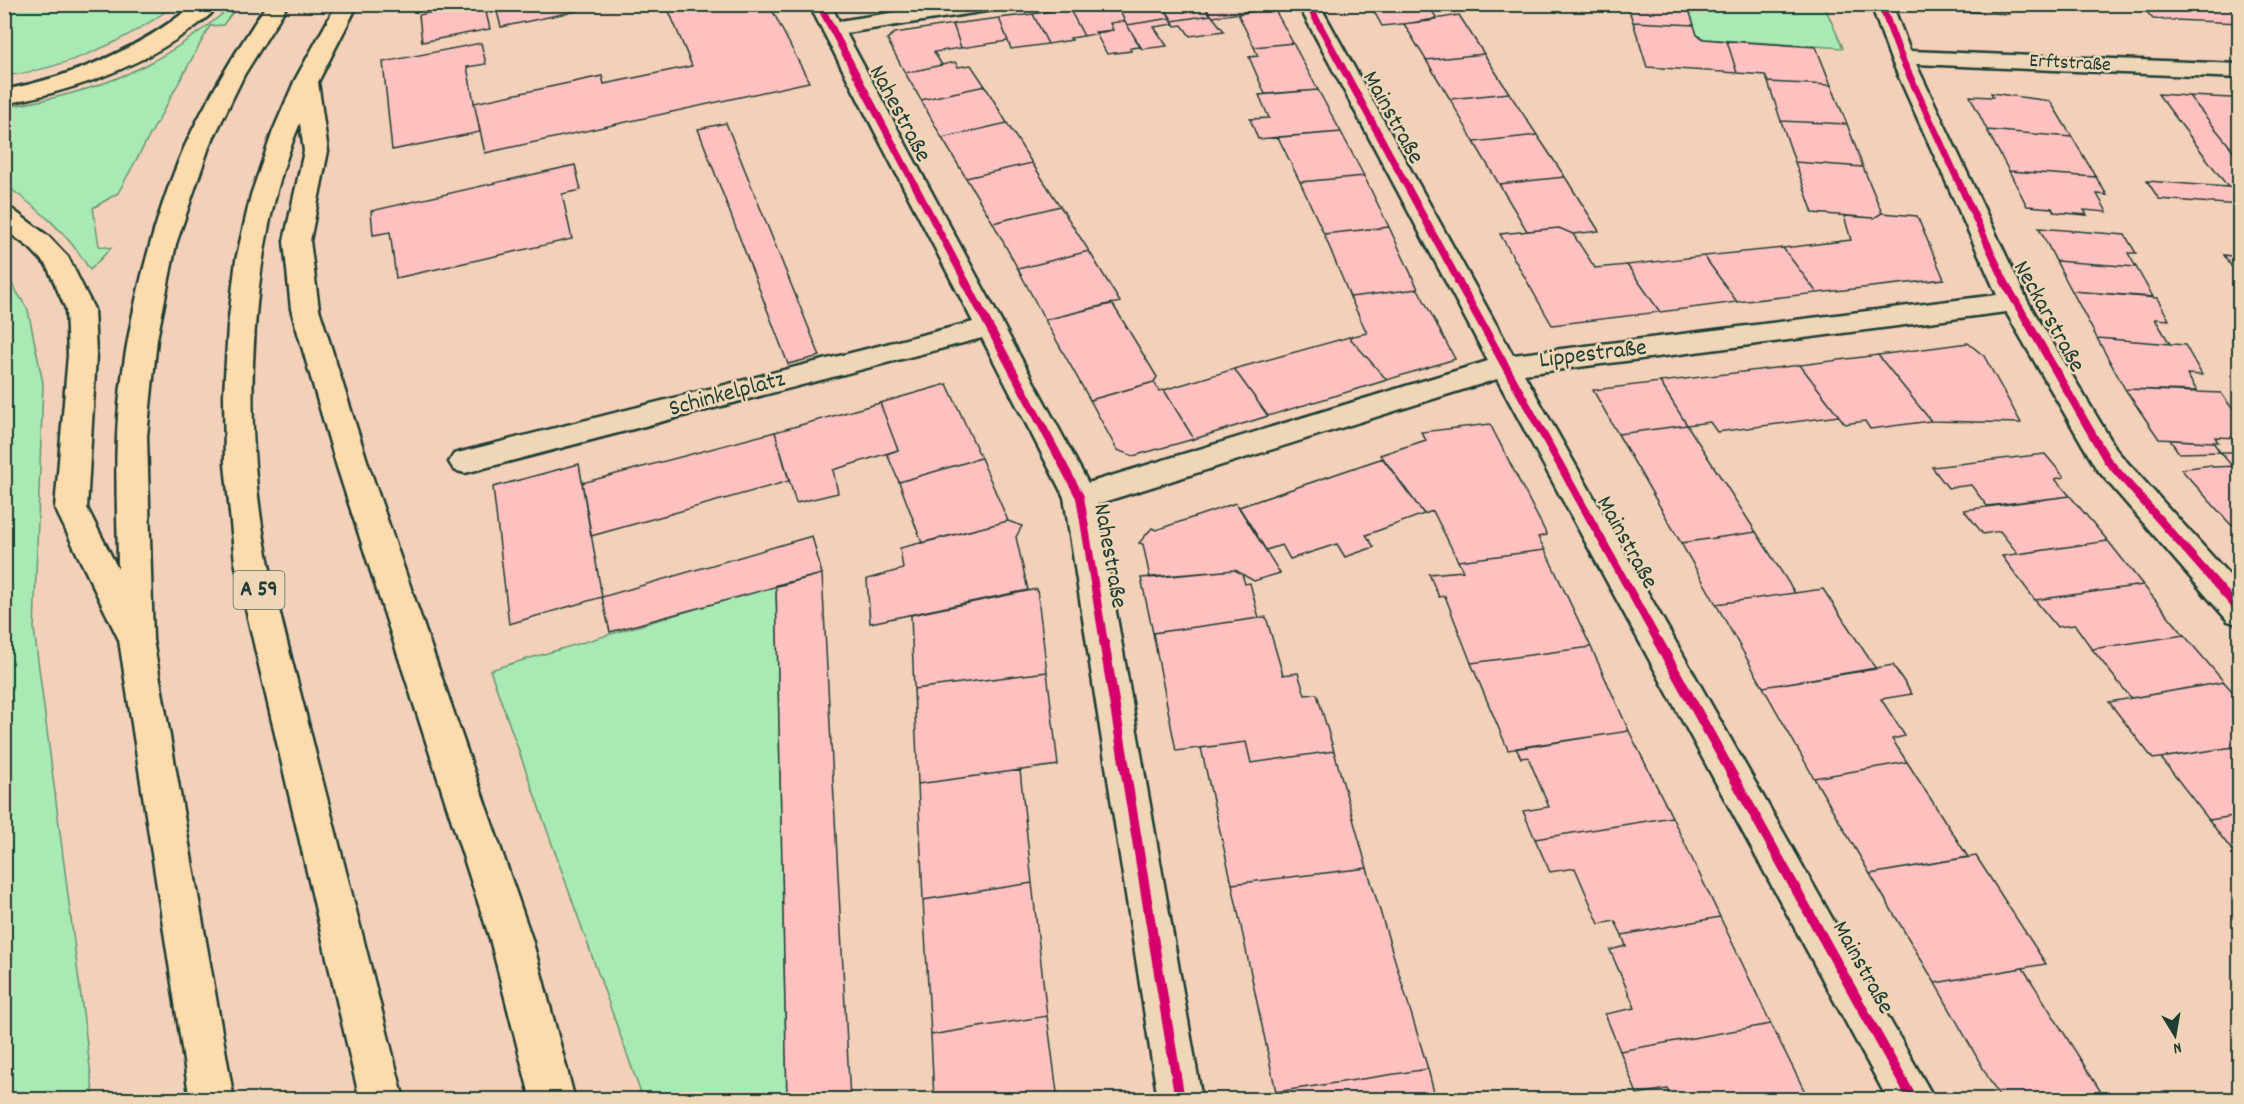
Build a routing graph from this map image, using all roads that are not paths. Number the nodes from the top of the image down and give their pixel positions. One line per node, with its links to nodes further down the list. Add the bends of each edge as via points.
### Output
1 (209, 4): 12 (highway, via 162,39 104,71 70,83)
2 (278, 4): 20 (highway, via 233,75 197,147 163,244 143,339 132,436)
3 (348, 4): 11 (highway, A 59)
4 (819, 4): 8 (street, Nahestraße)
5 (993, 4): 8 (street)
6 (1308, 4): 16 (street, Mainstraße)
7 (1881, 4): 9 (street, Neckarstraße)
8 (832, 29): 15 (street, Nahestraße)
9 (1901, 57): 10 (street, Erftstraße); 14 (street, Neckarstraße)
10 (2240, 71)
11 (306, 78): 22 (highway, A 59, via 278,145 261,200 241,324 237,397 248,537); 23 (highway, via 316,151 297,241 305,309 353,467 511,939)
12 (4, 97)
13 (4, 216): 20 (highway, via 59,263 80,309 82,355 71,508)
14 (2014, 302): 16 (street, Lippestraße); 19 (street, Neckarstraße, via 2107,460)
15 (989, 327): 17 (street, Schinkelplatz); 18 (street, Nahestraße)
16 (1506, 366): 18 (street, Lippestraße); 25 (street, Mainstraße)
17 (465, 462)
18 (1080, 497): 24 (street, Nahestraße)
19 (2240, 611)
20 (136, 640): 21 (highway)
21 (212, 1100)
22 (382, 1100)
23 (553, 1100)
24 (1180, 1100)
25 (1913, 1100)

